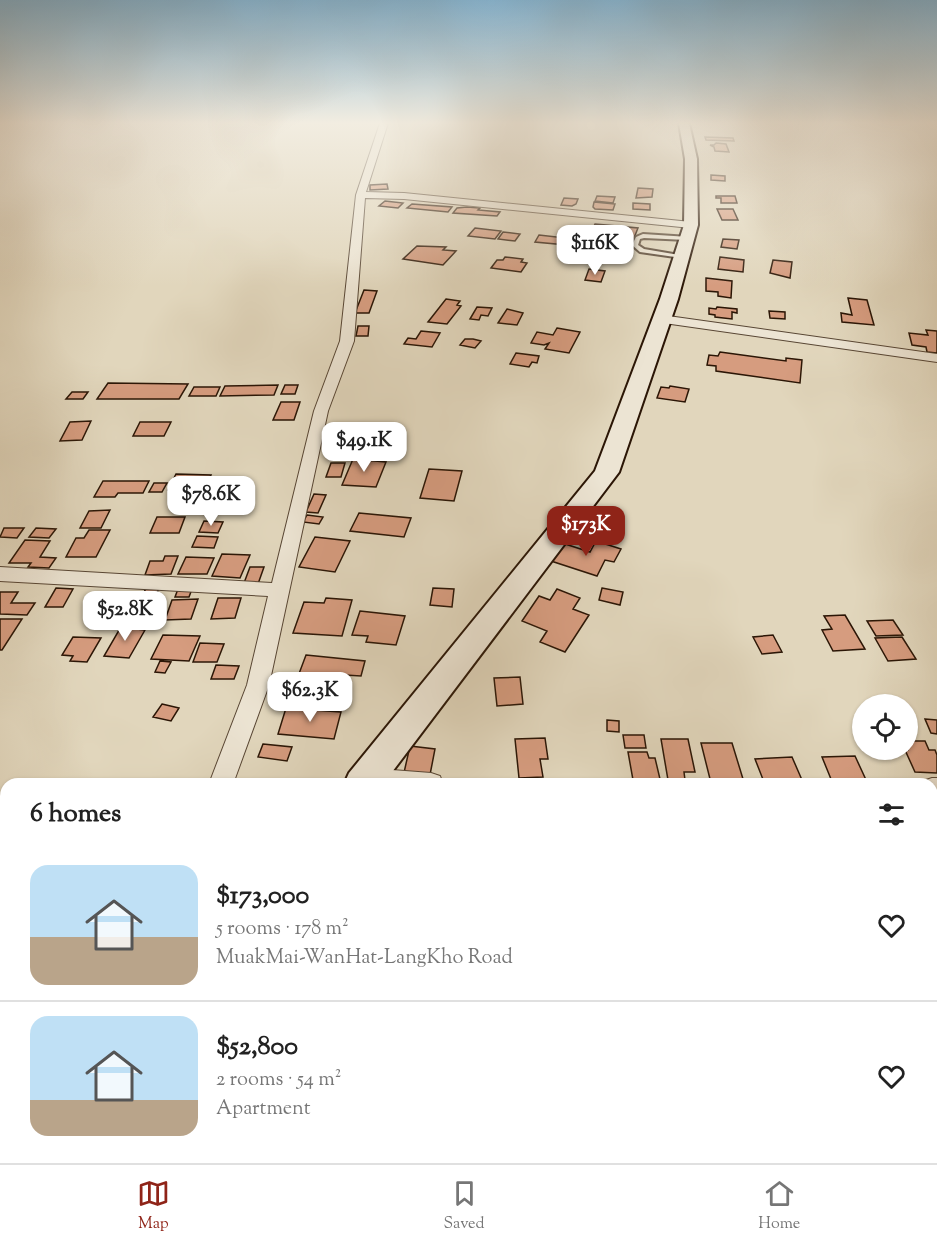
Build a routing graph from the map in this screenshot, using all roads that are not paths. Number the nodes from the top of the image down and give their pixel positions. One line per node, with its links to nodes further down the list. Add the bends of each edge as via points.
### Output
1 (367, 177): 3 (street)
2 (690, 177): 4 (main road)
3 (361, 195): 4 (street, via 448,200); 8 (street, via 347,341 321,411)
4 (687, 240): 4 (lane, via 643,236 635,245 642,251); 5 (main road)
5 (661, 319): 6 (street); 10 (main road, via 607,472)
6 (937, 358)
7 (0, 574): 8 (street)
8 (279, 590): 9 (street, via 258,685)
9 (223, 778)
10 (367, 778)

